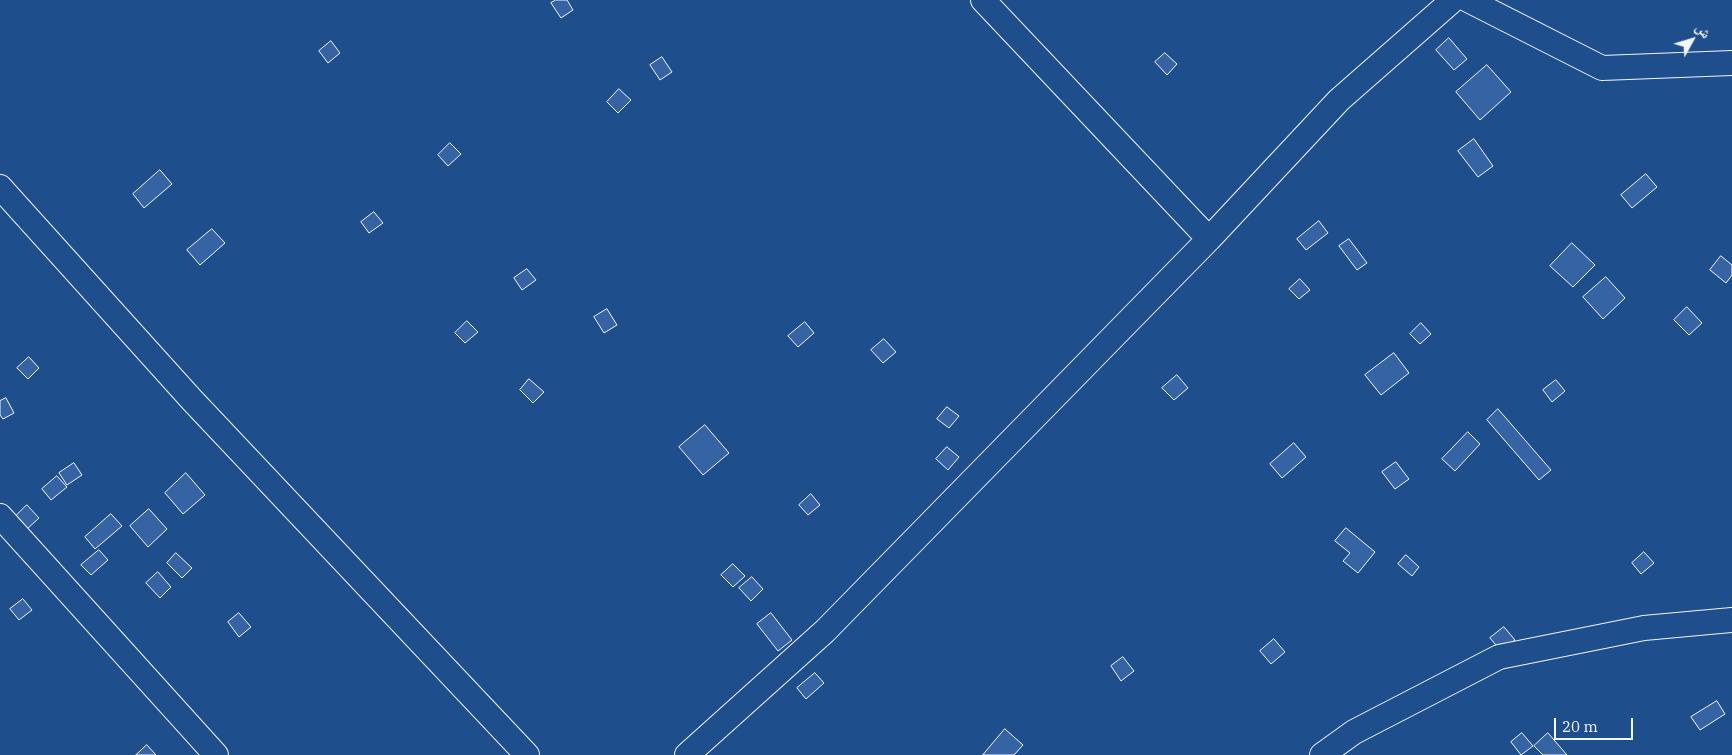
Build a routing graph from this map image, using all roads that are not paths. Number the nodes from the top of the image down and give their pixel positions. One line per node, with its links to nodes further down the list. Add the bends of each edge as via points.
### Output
1 (983, 0): 6 (street)
2 (1453, 0): 6 (street, via 1339,100)
3 (1468, 0): 4 (street, via 1602,68)
4 (1732, 63)
5 (0, 187): 10 (street, via 192,400)
6 (1209, 240): 11 (street, via 825,630)
7 (0, 516): 9 (street)
8 (1732, 620): 12 (street, via 1644,628 1499,657 1354,732)
9 (216, 755)
10 (527, 755)
11 (687, 755)
12 (1322, 755)

